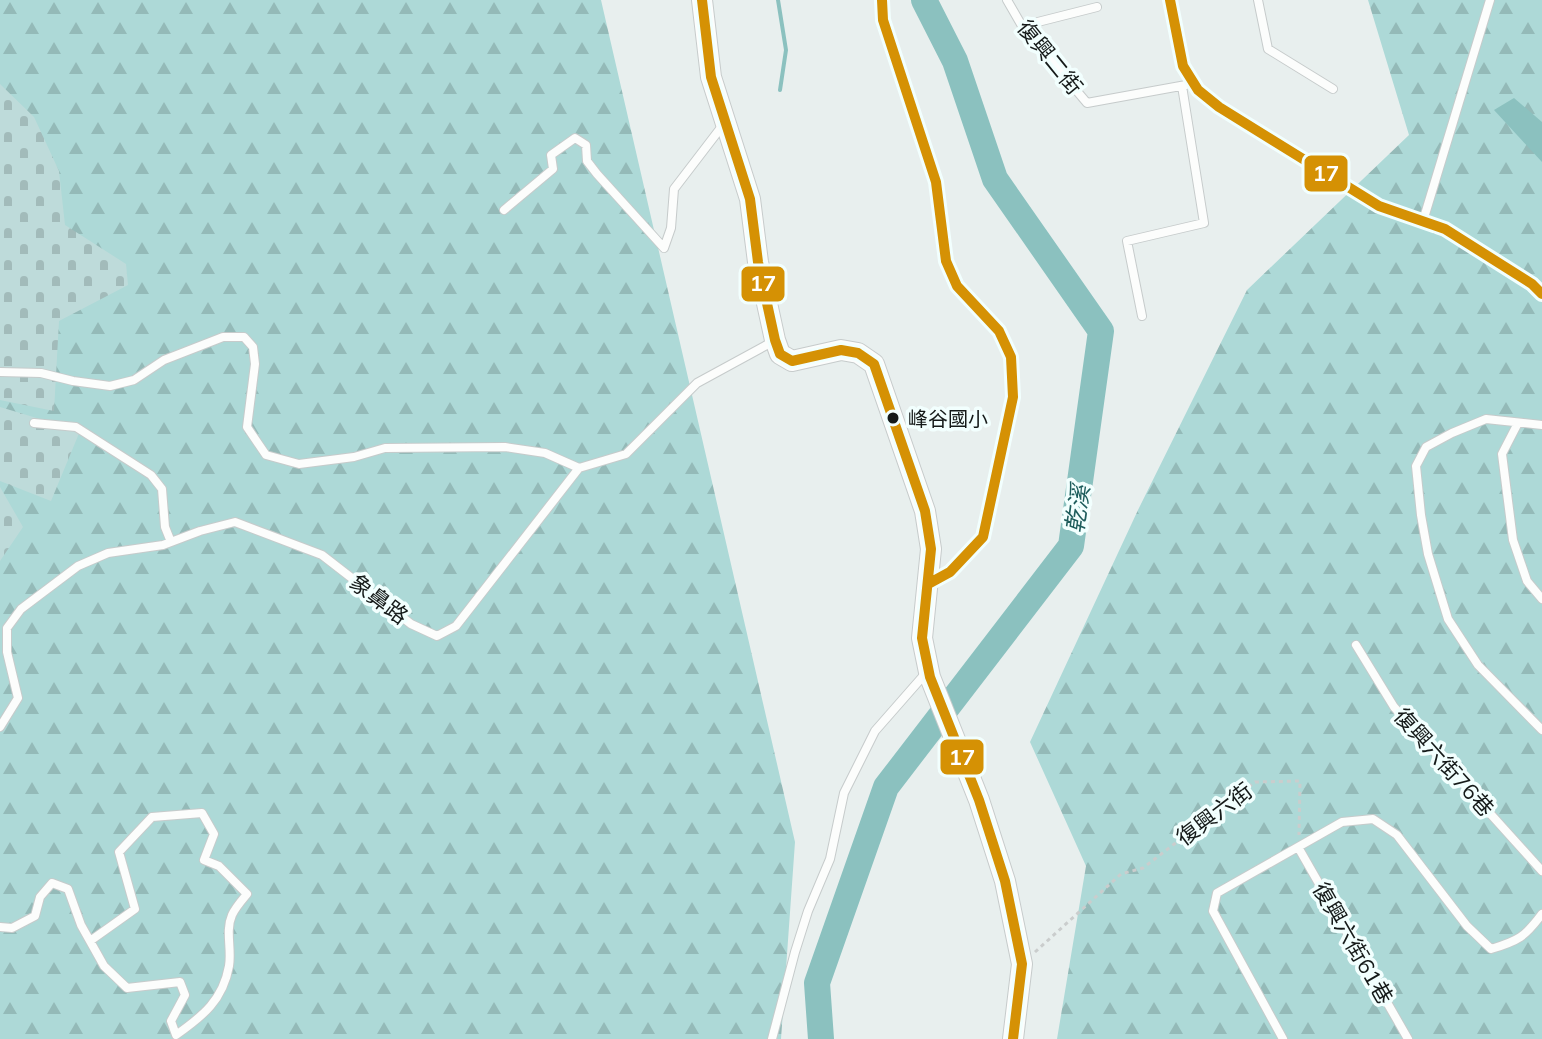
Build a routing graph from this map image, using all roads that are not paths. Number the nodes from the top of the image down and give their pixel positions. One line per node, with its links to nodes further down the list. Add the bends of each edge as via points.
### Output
1 (702, 0): 12 (street, via 711,77)
2 (882, 0): 24 (lane, via 883,20 936,182 946,261 957,286 999,331 1011,357 1013,397 983,537 950,572)
3 (1007, 0): 8 (lane, 復興二街)
4 (1170, 0): 9 (lane, via 1183,66)
5 (1258, 0): 11 (lane, via 1268,49)
6 (1490, 0): 14 (lane)
7 (1097, 7): 8 (lane)
8 (1022, 26): 10 (lane, 復興二街, via 1087,103)
9 (1194, 83): 10 (lane, 復興二街); 14 (lane, via 1219,107 1379,206)
10 (1182, 86): 16 (lane, via 1204,223 1127,241)
11 (1333, 89)
12 (726, 121): 13 (lane, via 674,189 664,248 597,174 587,161 586,145 575,138 551,155 553,169); 17 (street, via 750,199)
13 (504, 210)
14 (1423, 221): 15 (lane, via 1445,229)
15 (1542, 294)
16 (1142, 316)
17 (775, 340): 22 (lane, via 697,383 626,454); 24 (street, via 780,354 792,361 841,350 874,364 925,511 931,549)
18 (0, 372): 22 (lane, via 41,373 110,386 134,380 164,360 223,337 244,337 253,347 255,364 247,427 266,455 299,464 385,448 505,447 545,453)
19 (34, 423): 23 (lane, via 76,427 151,475 162,489)
20 (1518, 423): 21 (lane); 25 (lane, via 1502,454 1513,540 1527,581); 29 (lane, via 1486,419 1452,433 1426,447 1416,466 1428,554 1448,619 1478,665)
21 (1542, 425)
22 (579, 468): 23 (lane, 象鼻路, via 456,626 437,636 411,624 322,555 235,522)
23 (171, 542): 28 (lane, 象鼻路, via 108,553 78,566 21,609 7,628 18,698)
24 (928, 584): 27 (street, via 922,638)
25 (1542, 599)
26 (1356, 645): 31 (lane, 復興六街76巷, via 1394,707)
27 (929, 674): 35 (lane, via 875,731 844,793 830,859 808,911); 36 (street, via 1005,881 1022,964)
28 (0, 727)
29 (1542, 730)
30 (1298, 847): 32 (lane, via 1342,822 1373,819 1397,835 1491,949 1529,932); 37 (lane, via 1217,893 1213,911); 38 (lane, 復興六街61巷)
31 (1542, 871)
32 (1542, 914)
33 (0, 927): 34 (lane, via 12,928 35,916 40,897 52,883 68,889)
34 (90, 941): 34 (lane, via 104,966 127,988 180,982 185,995 171,1021 176,1035 218,998 229,965 232,915 247,894 219,866 204,860 214,834 202,813 152,817 119,852 135,909)
35 (772, 1039)
36 (1013, 1039)
37 (1283, 1039)
38 (1408, 1039)

